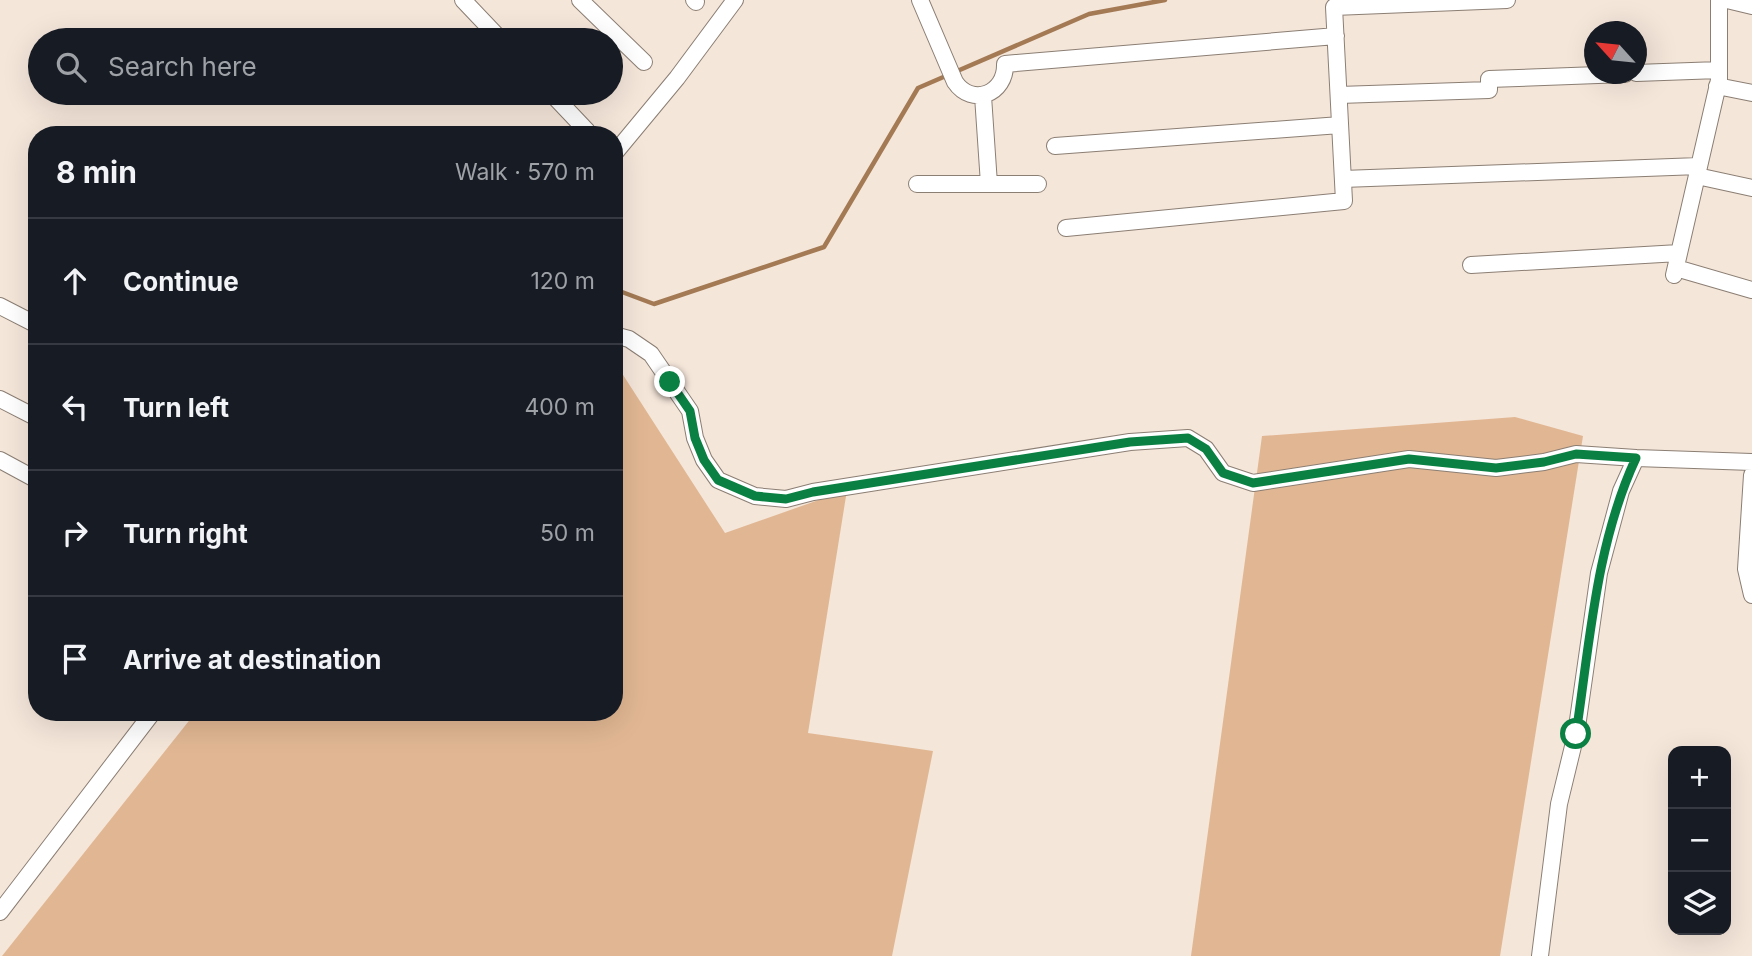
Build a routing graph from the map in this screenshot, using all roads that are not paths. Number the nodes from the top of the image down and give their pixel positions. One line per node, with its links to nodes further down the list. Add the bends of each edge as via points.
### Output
1 (463, 0): 9 (street)
2 (580, 0): 10 (street)
3 (735, 0): 23 (street)
4 (920, 0): 19 (street, via 955,82 964,92)
5 (1507, 0): 11 (street, via 1334,7)
6 (1719, 0): 16 (street)
7 (1727, 0): 8 (street)
8 (1752, 6)
9 (490, 28)
10 (609, 28)
11 (1335, 36): 18 (street); 19 (street, via 1005,64 1000,84)
12 (623, 42): 13 (street)
13 (644, 62)
14 (1647, 74): 16 (street)
15 (1584, 76): 18 (street, via 1489,79 1489,90)
16 (1718, 78): 17 (street); 25 (street)
17 (1752, 93)
18 (1339, 95): 21 (street)
19 (983, 96): 28 (street)
20 (562, 105): 22 (street)
21 (1340, 125): 24 (street); 26 (street)
22 (582, 126)
23 (623, 143)
24 (1055, 146)
25 (1698, 171): 26 (street); 30 (street); 33 (street)
26 (1343, 179): 31 (street, via 1344,201)
27 (917, 184): 28 (street)
28 (989, 184): 29 (street)
29 (1038, 184)
30 (1752, 188)
31 (1066, 228)
32 (1471, 265): 33 (street)
33 (1676, 265): 34 (street)
34 (1752, 290)
35 (0, 306): 36 (street)
36 (28, 320)
37 (623, 338): 40 (street, via 651,354 690,411 695,438 718,480 755,496 786,499 1130,442 1188,438 1206,449 1223,473 1253,483 1409,459 1496,468 1576,454)
38 (0, 399): 39 (street)
39 (28, 413)
40 (1636, 458): 42 (street); 48 (street, via 1620,491 1599,573 1576,734 1559,804)
41 (0, 460): 43 (street)
42 (1752, 462)
43 (28, 475)
44 (1752, 475): 45 (street, via 1746,569)
45 (1752, 595)
46 (146, 721): 47 (street)
47 (0, 912)
48 (1541, 956)

